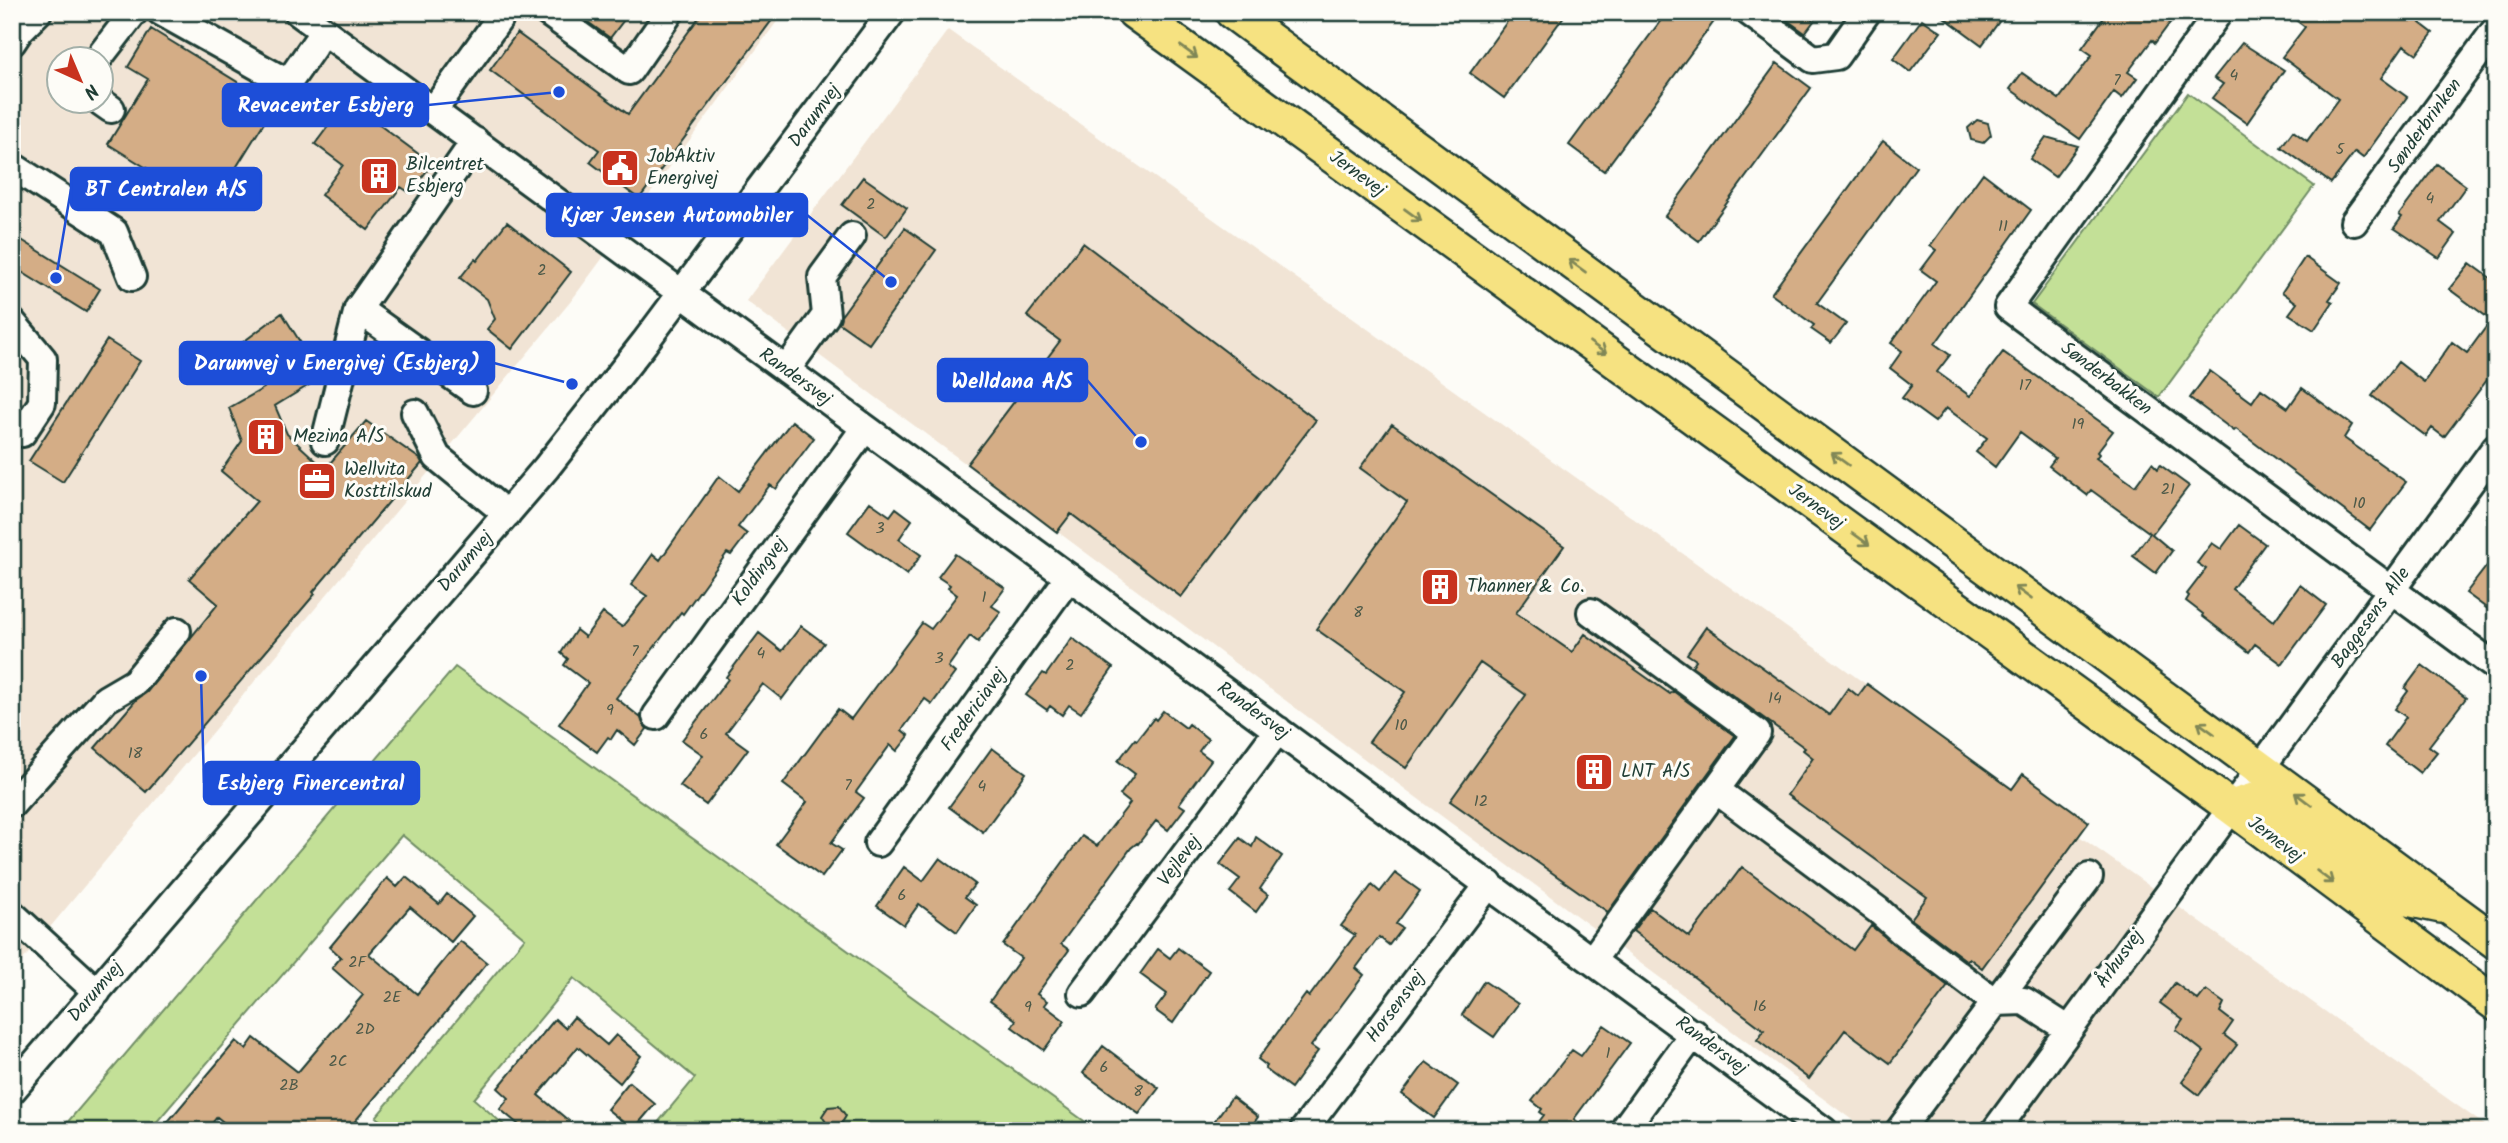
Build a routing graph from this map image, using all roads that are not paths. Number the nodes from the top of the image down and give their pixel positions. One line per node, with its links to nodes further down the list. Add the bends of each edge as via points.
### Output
1 (134, 12): 15 (street)
2 (161, 12): 14 (street, via 288,83)
3 (298, 12): 14 (street, Randersvej)
4 (503, 12): 16 (street)
5 (547, 12): 6 (street, via 629,71)
6 (670, 12)
7 (892, 12): 22 (street, Darumvej)
8 (1134, 12): 38 (main road, Jernevej, one-way to 38)
9 (1232, 12): 41 (main road, Jernevej, one-way to 9)
10 (1749, 12): 11 (street, via 1813,59 1836,56)
11 (1867, 12)
12 (2219, 12): 34 (street, Sønderbakken, via 2008,307)
13 (2496, 29): 19 (street, Sønderbrinken)
14 (324, 31): 16 (street, Randersvej)
15 (108, 46)
16 (434, 110): 17 (street, Randersvej)
17 (475, 141): 22 (street, Randersvej); 23 (street)
18 (12, 166): 21 (street, via 114,232)
19 (2354, 222)
20 (852, 236): 25 (street, via 822,277 826,315)
21 (132, 277)
22 (681, 293): 25 (street, Randersvej); 32 (street, Darumvej)
23 (358, 309): 26 (street); 30 (street)
24 (12, 322): 29 (street, via 43,359 42,403)
25 (786, 370): 28 (street, Randersvej)
26 (474, 391)
27 (415, 413): 32 (street, via 437,457)
28 (865, 428): 33 (street, Randersvej); 39 (street, Koldingvej)
29 (22, 433)
30 (325, 441)
31 (2496, 447): 34 (street, Baggesens Alle)
32 (507, 514): 51 (street, Darumvej)
33 (1069, 577): 40 (street, Randersvej); 44 (street, Fredericiavej)
34 (2391, 591): 37 (street, Sønderbakken); 41 (street, Baggesens Alle)
35 (1591, 612): 42 (street, via 1757,733)
36 (177, 631): 43 (street, via 135,682 106,699)
37 (2496, 667)
38 (2061, 684): 41 (main road, Jernevej); 41 (main road, via 2095,685 2222,777)
39 (656, 716)
40 (1278, 730): 46 (street, Randersvej); 52 (street, Vejlevej)
41 (2246, 788): 47 (main road, Jernevej, one-way to 41); 47 (main road, via 2393,896); 54 (main road, Jernevej, one-way to 54); 55 (street, Århusvej)
42 (1716, 790): 50 (street); 53 (street)
43 (12, 804)
44 (878, 843)
45 (2089, 877): 53 (street)
46 (1489, 884): 50 (street, Randersvej); 58 (street, Horsensvej)
47 (2450, 908): 49 (main road, Jernevej)
48 (12, 914): 51 (street)
49 (2496, 942)
50 (1593, 960): 56 (street, Randersvej)
51 (97, 992): 57 (street, Darumvej)
52 (1082, 993)
53 (1995, 1002): 55 (street, via 2024,1001); 61 (street)
54 (2496, 1004)
55 (2068, 1029): 62 (street, Århusvej)
56 (1694, 1034): 59 (street); 60 (street, Randersvej)
57 (12, 1090)
58 (1303, 1131)
59 (1623, 1131)
60 (1824, 1131)
61 (1899, 1131)
62 (1995, 1131)

